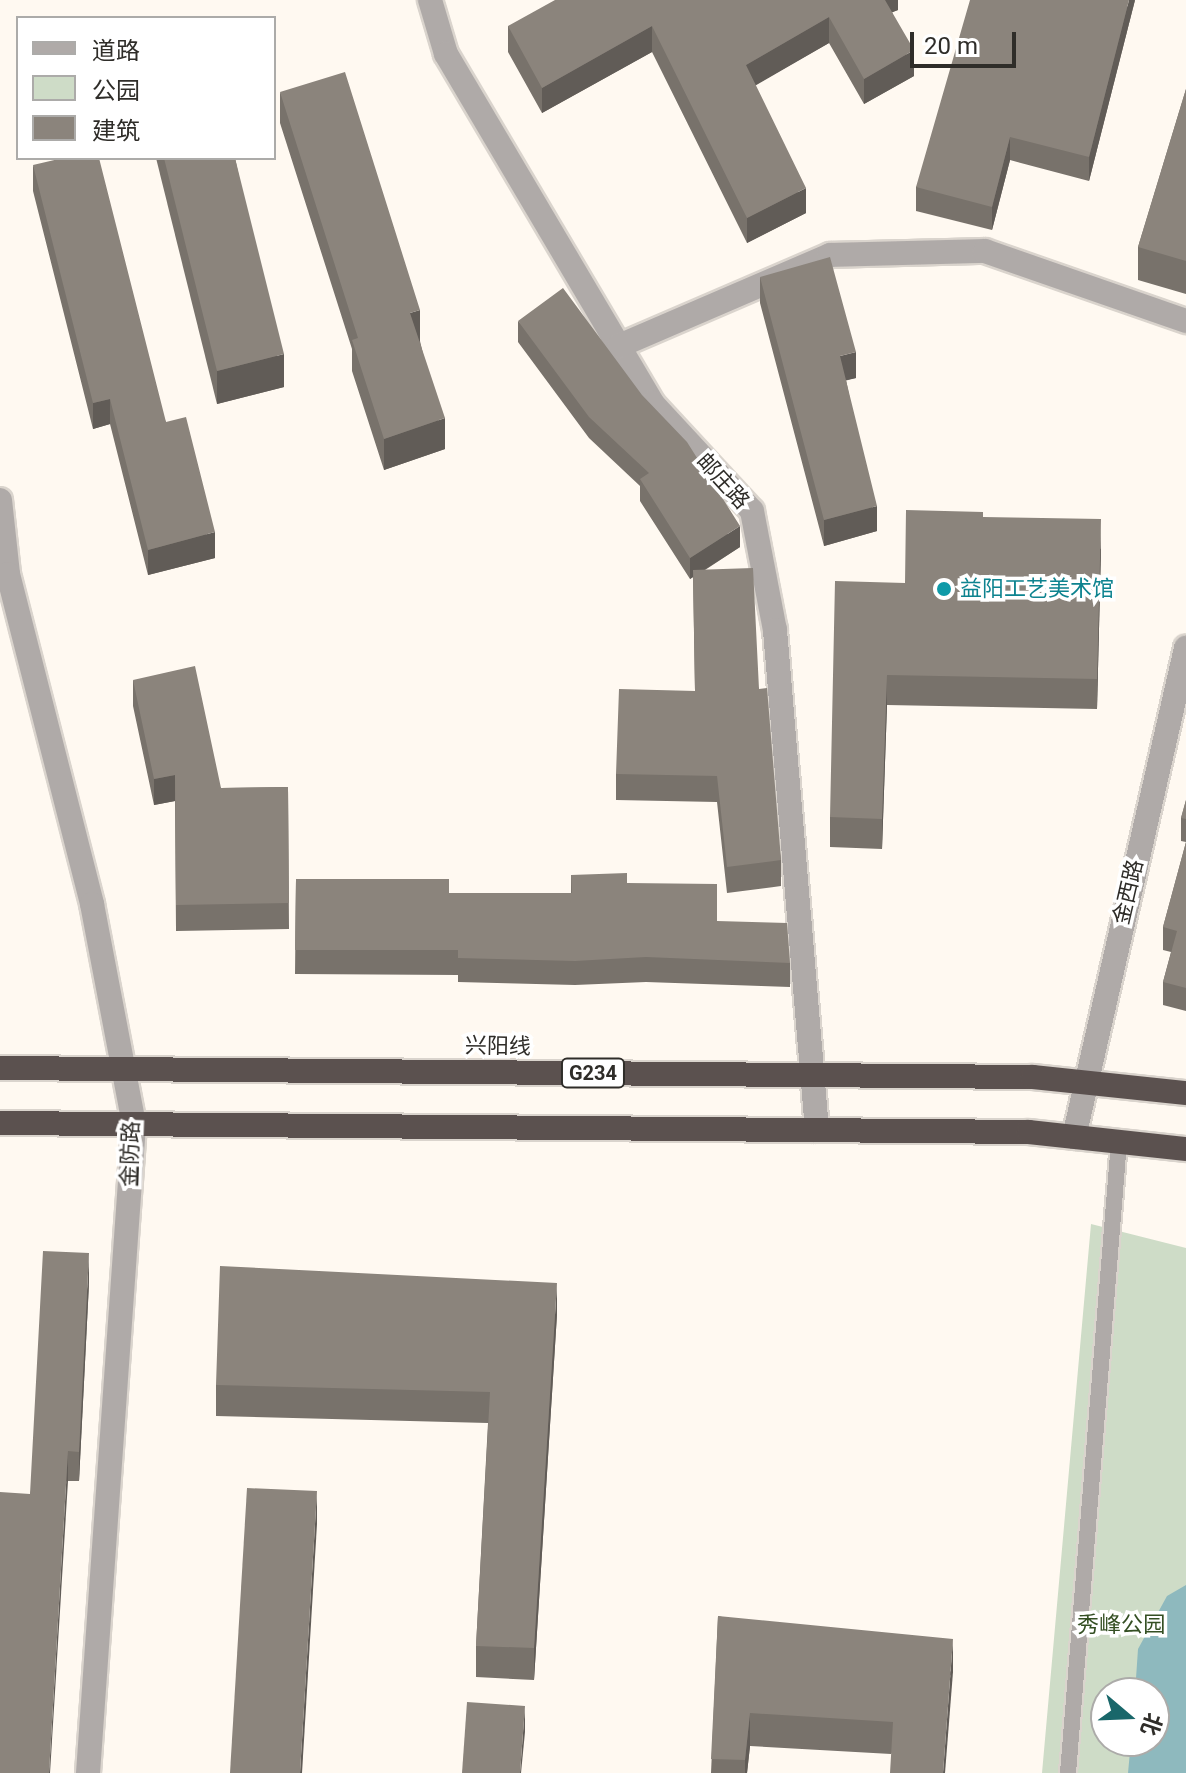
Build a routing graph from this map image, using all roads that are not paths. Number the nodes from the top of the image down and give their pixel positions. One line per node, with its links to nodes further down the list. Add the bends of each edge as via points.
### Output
1 (430, 0): 3 (street, 邮庄路, via 446,54)
2 (1186, 321): 3 (street, via 985,251 830,255)
3 (619, 346): 8 (street, 邮庄路, via 652,403 752,511 775,630)
4 (0, 500): 7 (street, 金防路, via 8,574 92,904)
5 (1186, 648): 9 (street, 金西路)
6 (0, 1068): 7 (highway, 兴阳线 / G234)
7 (124, 1069): 8 (highway, 兴阳线 / G234); 12 (street, 金防路)
8 (812, 1075): 9 (highway, 兴阳线 / G234); 13 (street, 邮庄路)
9 (1083, 1082): 10 (highway, 兴阳线 / G234); 14 (street, 金西路)
10 (1186, 1093)
11 (0, 1123): 12 (highway)
12 (134, 1125): 13 (highway); 17 (street, 金防路)
13 (817, 1130): 14 (highway)
14 (1074, 1137): 15 (highway)
15 (1119, 1142): 16 (highway); 18 (lane)
16 (1186, 1149)
17 (88, 1773)
18 (1068, 1773)

